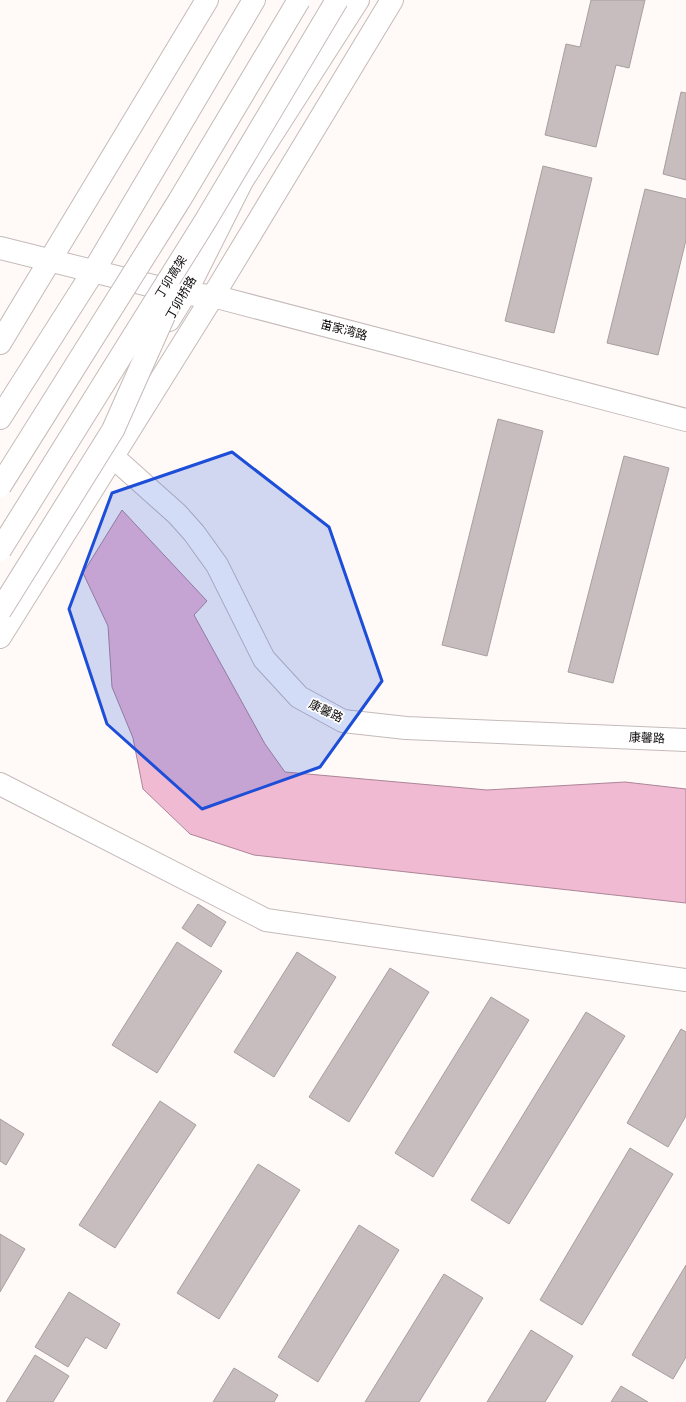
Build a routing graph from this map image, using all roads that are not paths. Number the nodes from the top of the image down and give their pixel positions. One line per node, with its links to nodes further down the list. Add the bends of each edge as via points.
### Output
1 (207, 0): 9 (main road)
2 (254, 0): 10 (main road)
3 (299, 0): 17 (main road, bridge, via 179,201)
4 (337, 0): 7 (main road, 丁卯高架, bridge)
5 (358, 0): 11 (main road, 丁卯桥路, via 242,182)
6 (392, 0): 12 (main road)
7 (206, 220): 18 (main road, 丁卯高架, bridge); 20 (main road, bridge, via 113,430)
8 (0, 248): 9 (main road, 苗家湾路)
9 (50, 259): 10 (main road, 苗家湾路); 13 (main road)
10 (92, 272): 11 (main road, 苗家湾路); 14 (main road)
11 (185, 294): 12 (main road, 苗家湾路); 19 (main road, 丁卯桥路)
12 (213, 296): 15 (main road, 苗家湾路); 16 (main road)
13 (0, 343)
14 (0, 418)
15 (686, 420)
16 (112, 456): 21 (main road); 22 (main road, 康馨路, via 178,514 194,533 217,565 264,659 299,697 343,720 406,728)
17 (0, 486)
18 (0, 550)
19 (0, 594)
20 (0, 611)
21 (0, 637)
22 (686, 740)
23 (0, 784): 24 (main road, via 266,920)
24 (686, 980)

